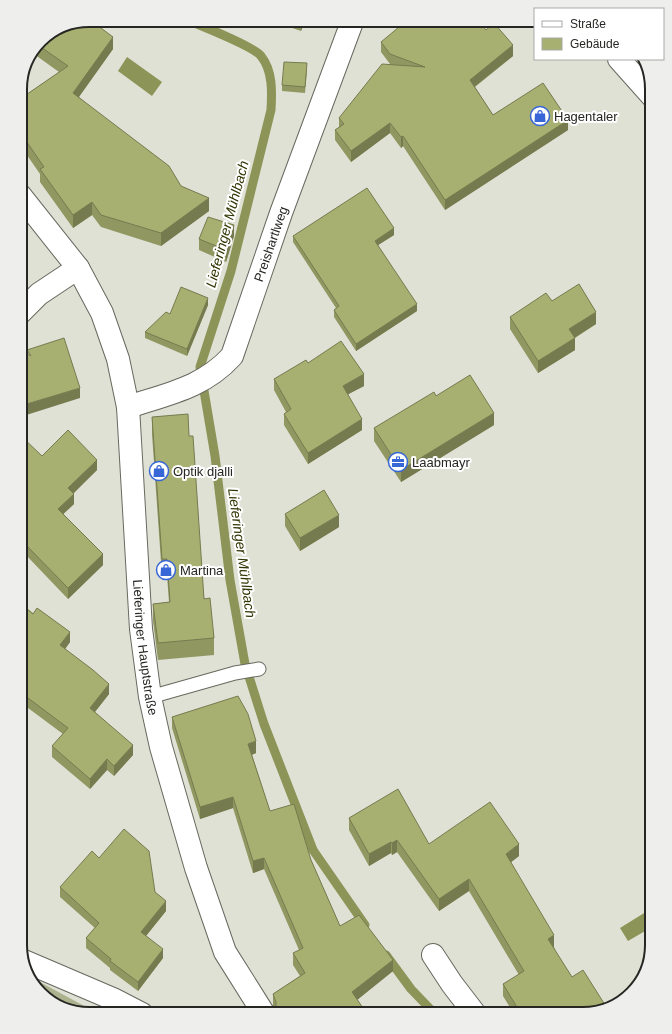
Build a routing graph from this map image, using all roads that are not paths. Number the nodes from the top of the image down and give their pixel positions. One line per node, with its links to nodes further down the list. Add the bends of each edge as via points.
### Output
1 (350, 27): 7 (street, Preishartlweg, via 281,213 232,356 214,373 189,388)
2 (620, 60): 3 (street)
3 (645, 88)
4 (27, 204): 5 (street, Lieferinger Hauptstraße)
5 (78, 268): 6 (street, via 39,294); 7 (street, Lieferinger Hauptstraße, via 102,313 118,359)
6 (27, 306)
7 (128, 407): 9 (street, Lieferinger Hauptstraße, via 141,629)
8 (259, 669): 9 (lane)
9 (150, 697): 13 (street, Lieferinger Hauptstraße, via 177,806 225,952)
10 (433, 954): 14 (street)
11 (30, 964): 12 (street)
12 (128, 1007)
13 (260, 1007)
14 (470, 1007)

